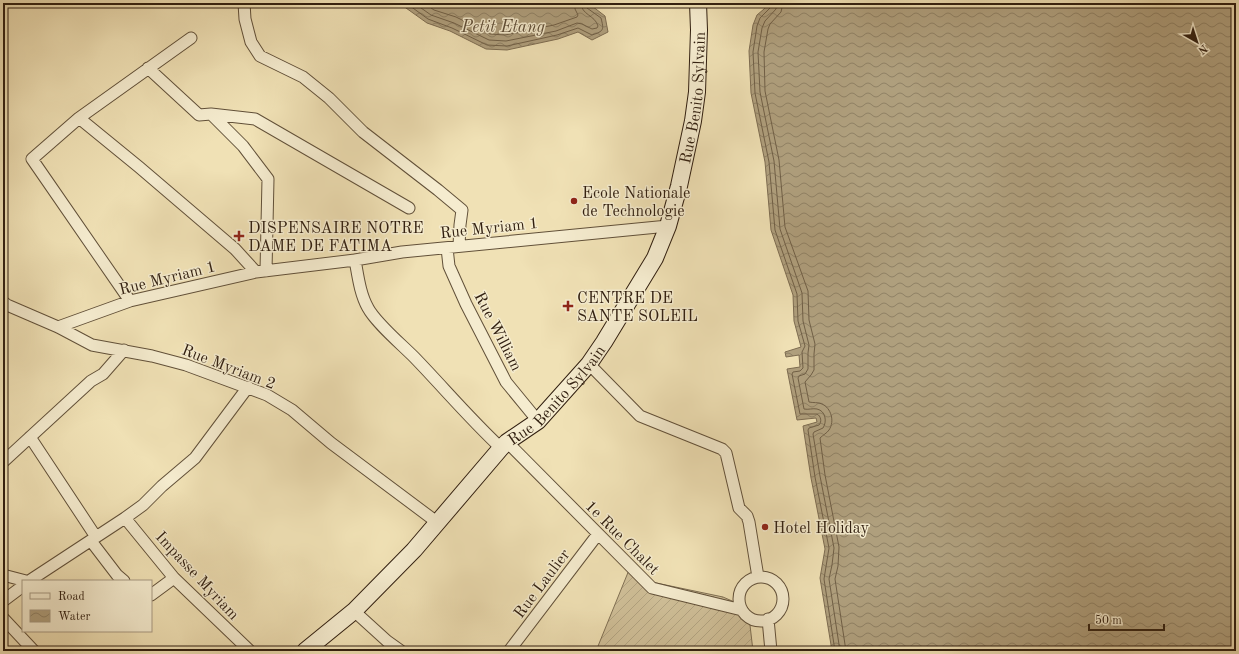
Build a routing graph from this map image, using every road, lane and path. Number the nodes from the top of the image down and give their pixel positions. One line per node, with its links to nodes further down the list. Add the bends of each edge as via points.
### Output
1 (244, 3): 9 (street, via 244,19 251,42 260,56 304,77 363,132 462,210)
2 (698, 3): 8 (main road, Rue Benito Sylvain, via 698,76 693,121)
3 (191, 38): 4 (street)
4 (148, 68): 5 (street, via 199,115); 6 (street)
5 (211, 114): 7 (street, via 255,119); 12 (street, via 243,146 268,179)
6 (79, 118): 12 (street); 13 (street, via 32,159)
7 (409, 208)
8 (668, 226): 9 (street, Rue Myriam 1); 17 (main road, Rue Benito Sylvain, via 655,258)
9 (459, 246): 10 (street, Rue Myriam 1)
10 (447, 248): 11 (street, Rue Myriam 1); 19 (street, Rue William, via 449,266 506,382)
11 (355, 260): 12 (street, Rue Myriam 1); 21 (street, 1e Rue Chalet, via 364,300 374,317 483,432)
12 (261, 271): 13 (street, Rue Myriam 1)
13 (130, 301): 15 (street, Rue Myriam 1)
14 (3, 302): 15 (street, Rue Myriam 2)
15 (58, 327): 16 (street, Rue Myriam 2, via 92,345)
16 (124, 350): 18 (street, Rue Myriam 2, via 186,365); 20 (street, via 103,374 91,381)
17 (589, 364): 19 (main road, Rue Benito Sylvain); 28 (street, via 640,416 722,449 726,453 740,508 749,522)
18 (248, 387): 23 (street, via 195,458); 24 (street, Rue Myriam 2, via 292,410 331,443)
19 (538, 421): 21 (main road, Rue Benito Sylvain)
20 (30, 437): 22 (street); 26 (street)
21 (504, 445): 24 (main road, Rue Benito Sylvain); 25 (street, 1e Rue Chalet)
22 (3, 462)
23 (125, 518): 26 (street); 29 (street, Impasse Myriam)
24 (438, 523): 37 (main road, Rue Benito Sylvain)
25 (598, 534): 36 (street, 1e Rue Chalet, via 652,588); 44 (street, Rue Laulier)
26 (93, 539): 31 (street); 32 (street)
27 (3, 575): 30 (street)
28 (758, 577): 36 (street, via 745,583 741,589 738,596); 39 (street, via 772,579 783,597 782,604 774,616)
29 (174, 578): 34 (street); 41 (street, Impasse Myriam)
30 (22, 580)
31 (31, 580)
32 (123, 580)
33 (22, 587): 35 (street)
34 (152, 594)
35 (3, 601)
36 (742, 610): 39 (street, via 753,619)
37 (354, 611): 42 (main road, Rue Benito Sylvain); 43 (street)
38 (3, 618): 40 (street)
39 (768, 619): 45 (street)
40 (34, 651)
41 (250, 651)
42 (305, 651)
43 (402, 651)
44 (509, 651)
45 (771, 651)

